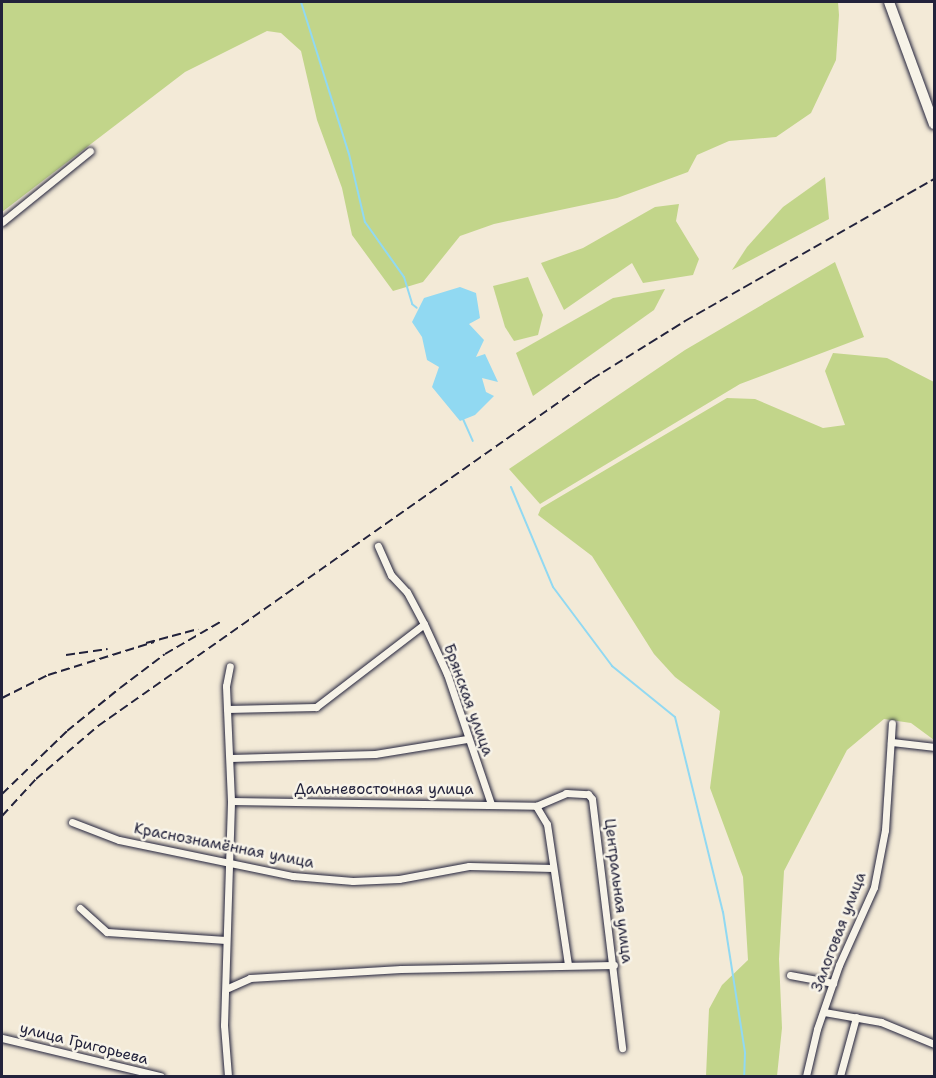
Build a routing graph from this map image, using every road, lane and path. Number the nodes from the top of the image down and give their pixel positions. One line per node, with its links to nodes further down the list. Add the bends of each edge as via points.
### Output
1 (889, 2): 2 (main road)
2 (934, 124)
3 (90, 151): 4 (street)
4 (2, 222)
5 (378, 546): 6 (street, Брянская улица, via 391,574 407,592)
6 (424, 624): 8 (street, via 316,707); 10 (street, Брянская улица, via 447,674)
7 (230, 666): 8 (street)
8 (227, 709): 13 (street)
9 (892, 723): 11 (street, Залоговая улица)
10 (467, 739): 13 (street, via 375,754); 15 (street, Брянская улица)
11 (891, 742): 12 (street); 25 (street, Залоговая улица, via 885,830 874,887)
12 (934, 747)
13 (230, 758): 14 (street)
14 (231, 801): 15 (street, Дальневосточная улица); 18 (street)
15 (491, 804): 16 (street, Дальневосточная улица)
16 (536, 806): 19 (street, via 547,824); 23 (street, Центральная улица, via 566,793 588,794 592,799)
17 (72, 822): 18 (street, Краснознамённая улица, via 119,840)
18 (228, 861): 19 (street, Краснознамённая улица, via 293,876 353,881 399,879 469,866); 21 (street)
19 (553, 868): 22 (street)
20 (80, 908): 21 (street, via 106,932)
21 (226, 940): 26 (street)
22 (568, 964): 23 (street); 26 (street, via 250,978)
23 (614, 965): 31 (street, Центральная улица)
24 (790, 975): 25 (street)
25 (833, 983): 27 (street, Залоговая улица)
26 (228, 988): 33 (street, via 224,1025)
27 (824, 1012): 28 (street); 34 (street, Залоговая улица)
28 (856, 1017): 30 (street, via 914,1033); 35 (street)
29 (2, 1038): 32 (street, улица Григорьева)
30 (934, 1044)
31 (622, 1048)
32 (160, 1077)
33 (228, 1077)
34 (806, 1077)
35 (840, 1077)

